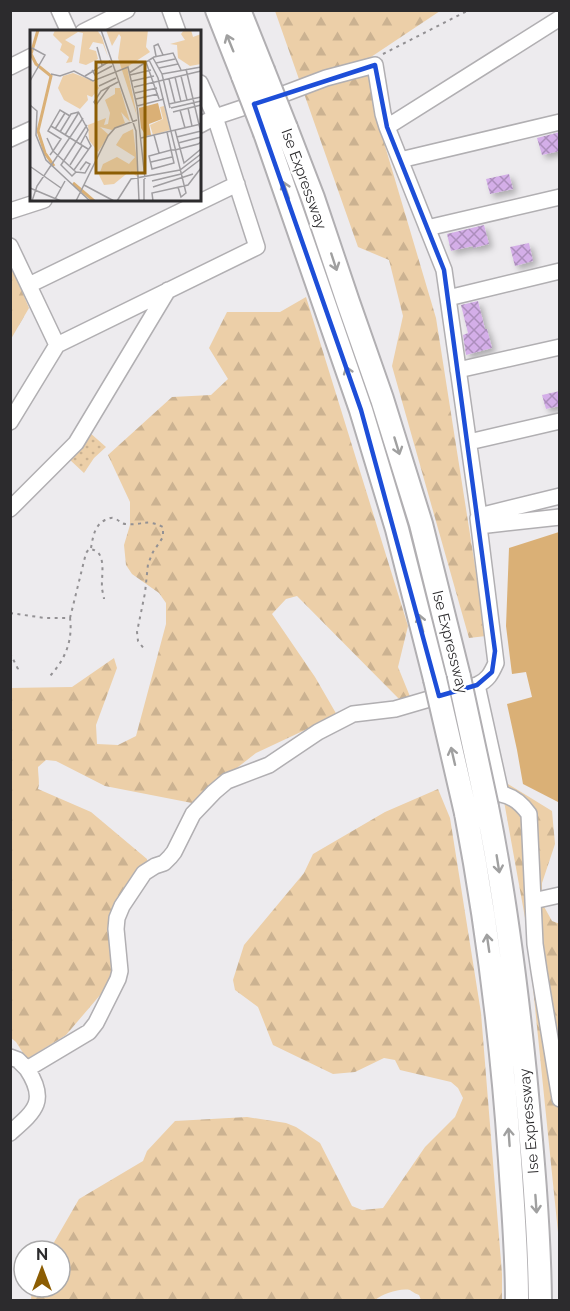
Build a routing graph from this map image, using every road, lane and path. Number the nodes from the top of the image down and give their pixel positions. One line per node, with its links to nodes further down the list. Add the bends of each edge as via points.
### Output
1 (59, 10): 8 (street)
2 (127, 10): 9 (street)
3 (170, 10): 10 (street)
4 (217, 10): 14 (highway, Ise Expressway, one-way to 4)
5 (239, 10): 14 (highway, Ise Expressway)
6 (469, 10): 12 (path, via 385,52)
7 (560, 18): 19 (street)
8 (68, 30)
9 (87, 30)
10 (177, 30)
11 (30, 58): 13 (street)
12 (375, 65): 16 (street); 19 (street)
13 (10, 67)
14 (253, 73): 21 (highway, Ise Expressway, bridge)
15 (201, 85): 16 (street)
16 (215, 117): 18 (street); 24 (street)
17 (560, 122): 23 (street)
18 (201, 125)
19 (387, 127): 23 (street)
20 (30, 130): 22 (street)
21 (275, 130): 52 (highway, Ise Expressway, one-way to 52, via 313,198 382,399); 53 (highway, Ise Expressway, one-way to 21, bridge, via 435,679 397,530)
22 (10, 139)
23 (400, 160): 28 (street)
24 (237, 184): 31 (street); 32 (street, via 257,247)
25 (560, 196): 28 (street)
26 (41, 201): 27 (street)
27 (12, 212)
28 (427, 228): 33 (street, via 444,270)
29 (10, 246): 31 (street)
30 (560, 271): 33 (street)
31 (29, 285): 34 (street)
32 (168, 290): 34 (street); 41 (street, via 76,443)
33 (448, 298): 36 (street)
34 (57, 345): 38 (street)
35 (560, 346): 36 (street)
36 (458, 370): 39 (street)
37 (560, 421): 39 (street)
38 (10, 422)
39 (469, 442): 43 (street)
40 (560, 496): 43 (street)
41 (10, 509)
42 (560, 518): 43 (street)
43 (479, 521): 52 (street, via 496,663 485,681)
44 (92, 548): 45 (path, via 103,562); 47 (path, via 87,553); 48 (path, via 96,529 108,519 114,518 124,525 146,522 163,527 163,537 148,564 137,632)
45 (104, 599)
46 (10, 613): 47 (path)
47 (70, 618): 51 (path, via 69,644)
48 (145, 650)
49 (10, 653): 50 (path)
50 (17, 673)
51 (49, 677)
52 (468, 681): 53 (highway, Ise Expressway, bridge); 55 (street, via 501,794 518,802 529,814); 57 (street, via 395,709 353,714 269,765 228,781 214,792 193,814 170,858 144,873 122,906 116,929 120,971 96,1023 89,1032)
53 (476, 810): 60 (highway, Ise Expressway, one-way to 53, via 509,1144 481,892); 61 (highway, Ise Expressway, one-way to 61, via 495,850 516,984)
54 (560, 895): 55 (street)
55 (533, 901): 58 (street, via 539,971)
56 (10, 1057): 57 (street)
57 (27, 1069): 59 (street, via 37,1088 37,1105)
58 (560, 1099)
59 (10, 1133)
60 (518, 1300)
61 (540, 1300)

